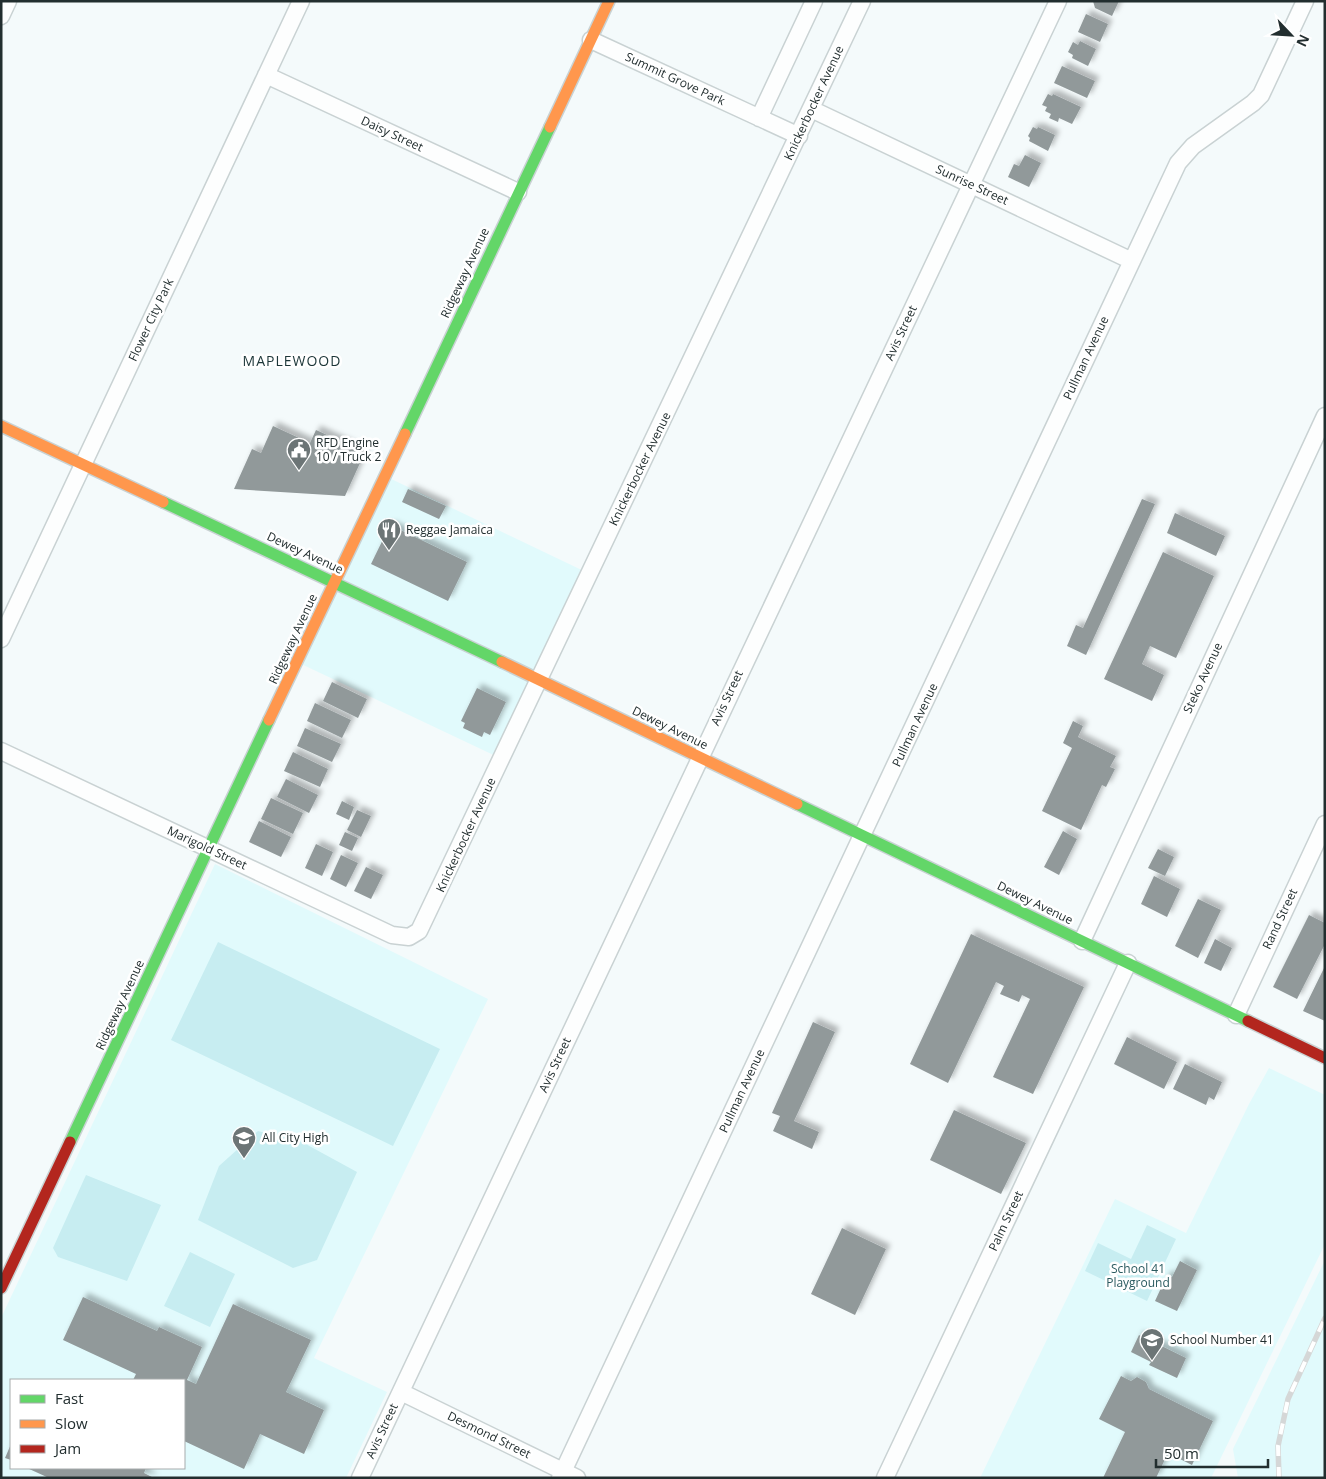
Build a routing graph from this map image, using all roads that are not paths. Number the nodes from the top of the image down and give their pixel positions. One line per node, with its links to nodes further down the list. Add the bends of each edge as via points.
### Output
1 (8, 1): 8 (street)
2 (301, 1): 10 (street, Flower City Park)
3 (609, 1): 9 (street, Ridgeway Avenue)
4 (814, 1): 12 (street)
5 (862, 1): 11 (street, Knickerbocker Avenue)
6 (1058, 1): 14 (street, Avis Street)
7 (1306, 1): 16 (street, Pullman Avenue, via 1261,95 1193,146 1178,163)
8 (1, 16)
9 (591, 40): 12 (street, Summit Grove Park); 15 (street, Ridgeway Avenue)
10 (266, 75): 15 (street, Daisy Street); 19 (street, Flower City Park)
11 (811, 108): 13 (street, Knickerbocker Avenue); 14 (street, Sunrise Street)
12 (760, 118): 13 (street, Summit Grove Park)
13 (799, 136): 22 (street, Knickerbocker Avenue)
14 (971, 185): 16 (street, Sunrise Street); 24 (street, Avis Street)
15 (518, 192): 20 (street, Ridgeway Avenue)
16 (1132, 261): 26 (street, Pullman Avenue)
17 (1325, 416): 29 (street, Steko Avenue)
18 (1, 426): 19 (street, Dewey Avenue)
19 (84, 465): 20 (street, Dewey Avenue); 21 (street, Flower City Park)
20 (335, 582): 22 (street, Dewey Avenue); 27 (street, Ridgeway Avenue)
21 (1, 639)
22 (539, 680): 24 (street, Dewey Avenue); 28 (street, Knickerbocker Avenue, via 423,926)
23 (1, 751): 27 (street, Marigold Street)
24 (699, 757): 26 (street, Dewey Avenue); 34 (street, Avis Street)
25 (1325, 824): 31 (street, Rand Street)
26 (863, 836): 29 (street, Dewey Avenue); 35 (street, Pullman Avenue)
27 (209, 849): 28 (street, Marigold Street, via 392,935 404,938); 33 (street, Ridgeway Avenue)
28 (415, 935)
29 (1082, 941): 30 (street, Dewey Avenue)
30 (1128, 963): 31 (street, Dewey Avenue); 37 (street, Palm Street)
31 (1236, 1015): 32 (street, Dewey Avenue)
32 (1325, 1058)
33 (1, 1288)
34 (401, 1392): 35 (street, Desmond Street); 36 (street, Avis Street)
35 (566, 1475)
36 (360, 1478)
37 (885, 1478)

